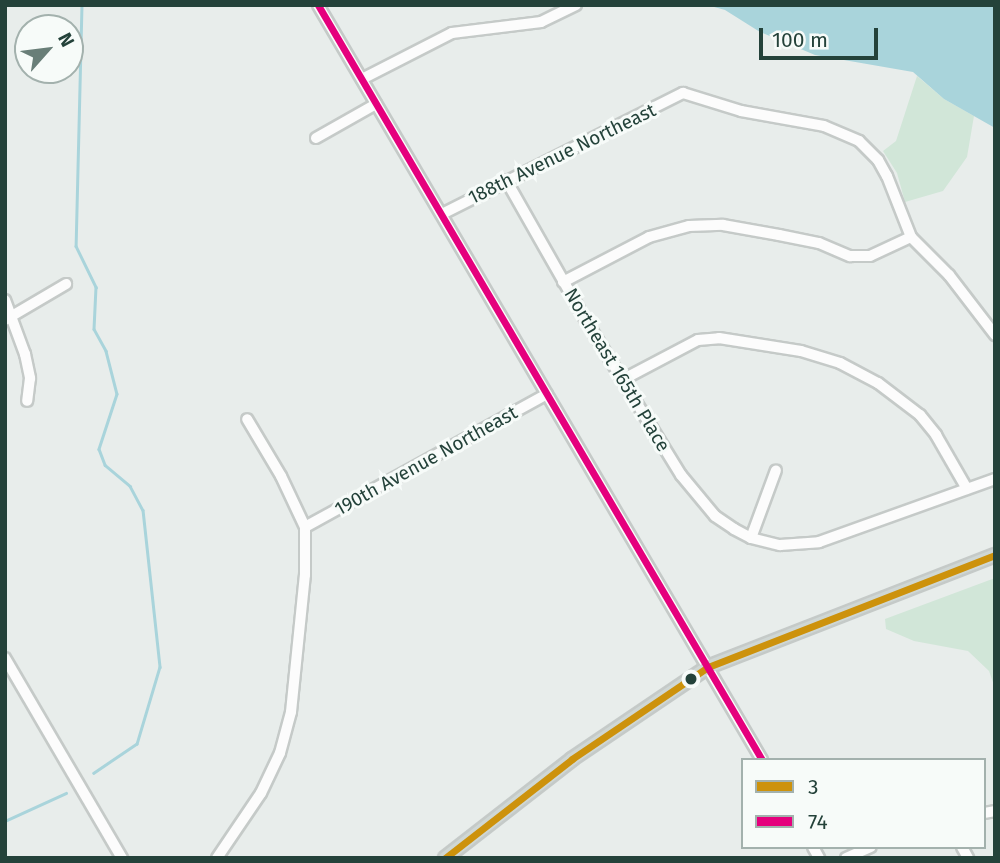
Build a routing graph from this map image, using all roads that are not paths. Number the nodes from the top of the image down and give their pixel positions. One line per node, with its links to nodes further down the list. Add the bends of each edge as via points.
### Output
1 (576, 5): 3 (street, via 530,24 452,33)
2 (320, 6): 3 (street)
3 (362, 79): 4 (street)
4 (376, 103): 5 (street); 7 (street)
5 (316, 138)
6 (506, 180): 7 (street, 188th Avenue Northeast); 8 (street, 188th Avenue Northeast, via 683,93 741,111 824,126 859,141 887,176); 9 (street, Northeast 165th Place)
7 (442, 214): 15 (street)
8 (911, 237): 9 (street, via 870,256 850,256 819,243 779,235 723,225 689,226 649,237); 13 (street, via 949,275)
9 (563, 282): 14 (street, Northeast 165th Place)
10 (66, 284): 12 (street)
11 (5, 300): 12 (street)
12 (9, 318): 16 (street, via 30,378)
13 (995, 335)
14 (622, 380): 20 (street, via 698,340 719,338 757,342 839,363 911,407 936,435); 22 (street, Northeast 165th Place, via 699,500)
15 (547, 394): 21 (street, 190th Avenue Northeast); 25 (street)
16 (27, 401)
17 (247, 419): 21 (street)
18 (776, 470): 22 (street)
19 (995, 479): 20 (street)
20 (967, 489): 22 (street, via 819,542 780,545)
21 (305, 527): 29 (street, via 298,654 284,739 261,793)
22 (751, 538)
23 (995, 555): 25 (main road)
24 (5, 658): 28 (street)
25 (708, 667): 26 (street); 30 (main road, via 572,759)
26 (761, 758)
27 (866, 849): 31 (street)
28 (122, 858)
29 (217, 858)
30 (445, 858)
31 (846, 858)

